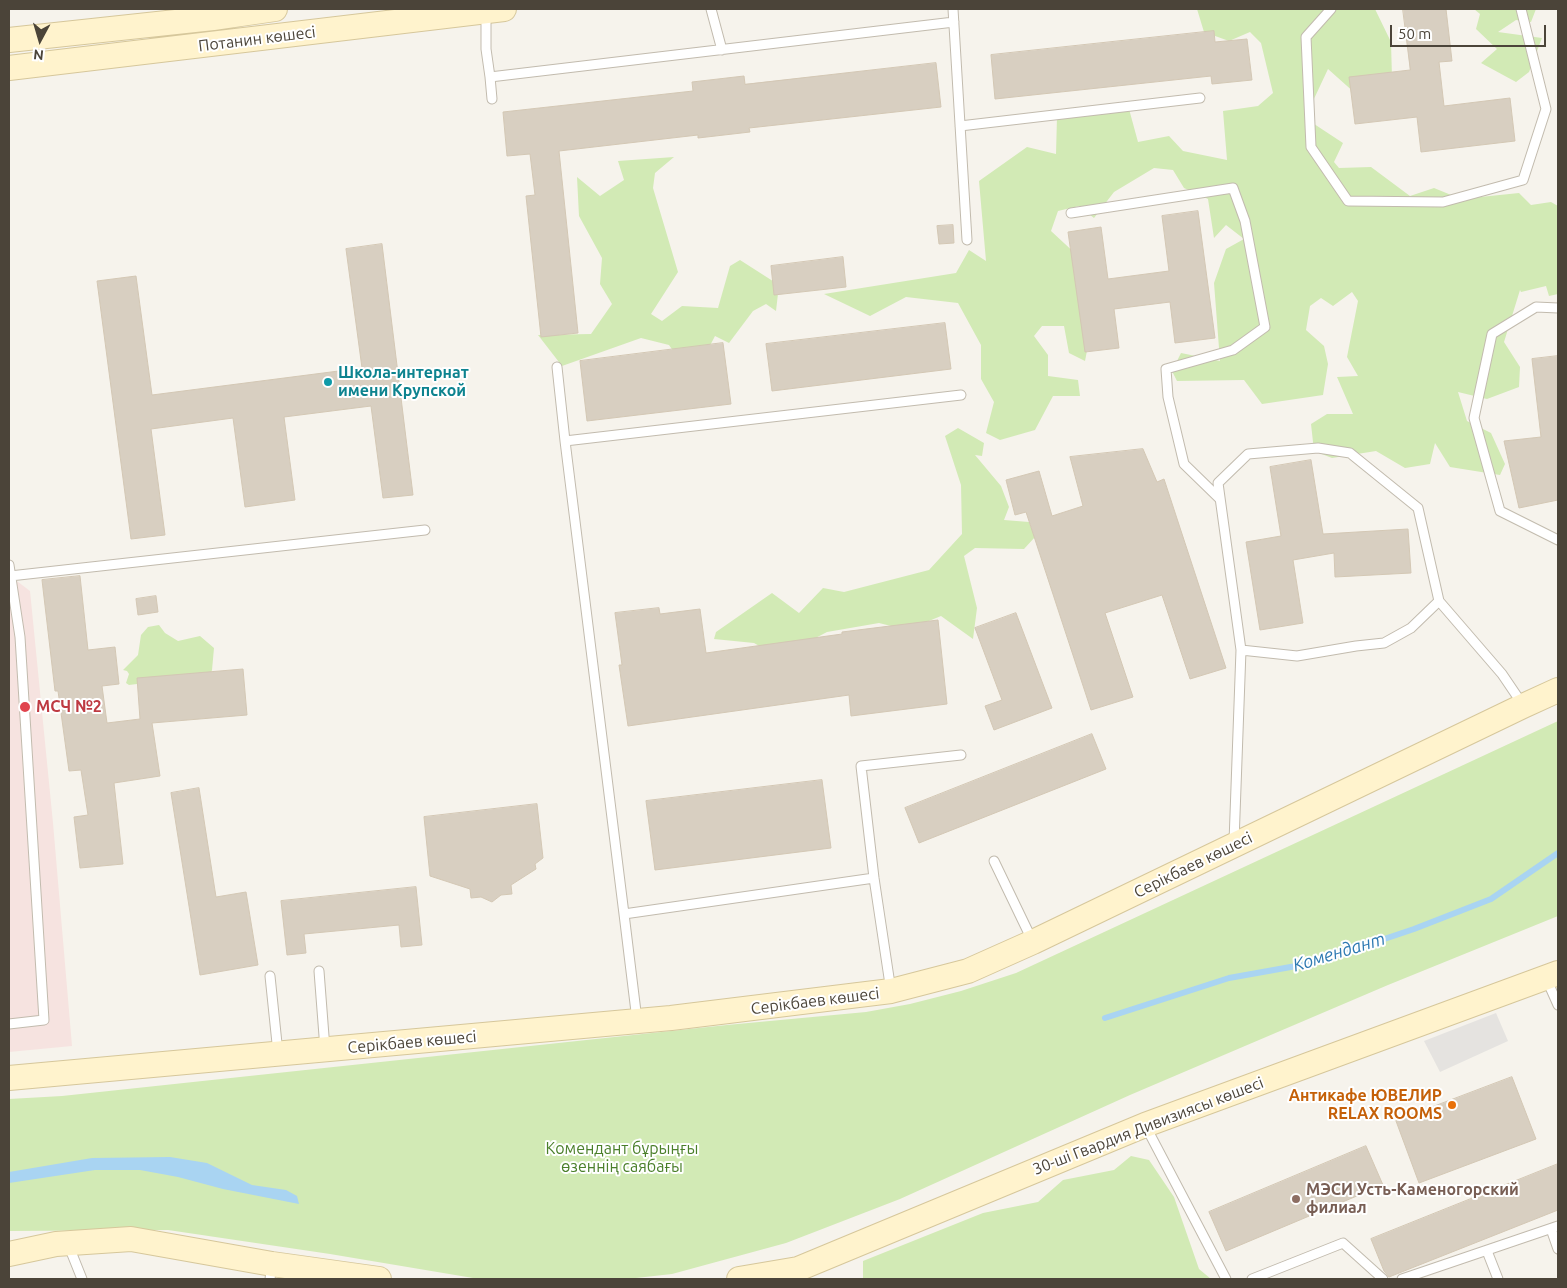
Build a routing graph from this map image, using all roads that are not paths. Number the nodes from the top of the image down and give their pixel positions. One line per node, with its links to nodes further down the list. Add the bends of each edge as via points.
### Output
1 (275, 9): 7 (street, Потанин көшесі)
2 (711, 9): 10 (lane)
3 (953, 9): 8 (lane)
4 (1331, 9): 5 (lane, via 1306,37 1311,147 1348,202 1442,202 1523,180 1546,109)
5 (1520, 9)
6 (495, 10): 11 (street, Потанин көшесі); 12 (lane, via 486,49)
7 (213, 13): 9 (street, Потанин көшесі)
8 (954, 22): 10 (lane); 15 (lane)
9 (9, 40)
10 (722, 50): 12 (lane)
11 (9, 68)
12 (490, 77): 14 (lane)
13 (1200, 98): 15 (lane)
14 (492, 99)
15 (960, 126): 17 (lane)
16 (1071, 213): 22 (lane, via 1233,188 1245,221 1265,327 1233,350 1166,369 1168,397 1184,464)
17 (967, 240)
18 (1558, 308): 24 (lane, via 1536,306 1492,334 1474,418 1500,511)
19 (557, 367): 21 (lane)
20 (961, 395): 21 (lane)
21 (565, 441): 35 (lane)
22 (1220, 499): 27 (lane, via 1218,483 1248,454 1318,448 1350,453 1418,508); 28 (lane)
23 (425, 530): 26 (lane)
24 (1558, 540)
25 (9, 565): 26 (lane)
26 (10, 576): 43 (lane, via 20,638 44,1020)
27 (1439, 601): 28 (lane, via 1411,628 1384,643 1297,656); 30 (lane, via 1502,674)
28 (1241, 650): 32 (lane)
29 (1558, 690): 30 (street, Серікбаев көшесі)
30 (1524, 706): 32 (street, Серікбаев көшесі)
31 (961, 754): 34 (lane, via 861,766)
32 (1234, 845): 36 (street, Серікбаев көшесі)
33 (994, 861): 36 (lane)
34 (874, 878): 35 (lane); 40 (lane)
35 (624, 914): 42 (lane)
36 (1033, 942): 40 (street, Серікбаев көшесі, via 968,971)
37 (319, 972): 44 (lane)
38 (1552, 975): 41 (lane); 47 (street, 30-ші Гвардия Дивизиясы көшесі)
39 (270, 976): 45 (lane)
40 (891, 991): 42 (street, Серікбаев көшесі)
41 (1558, 1005)
42 (637, 1021): 44 (street, Серікбаев көшесі)
43 (9, 1024)
44 (325, 1050): 45 (street, Серікбаев көшесі)
45 (278, 1054): 46 (street, Серікбаев көшесі)
46 (9, 1078)
47 (1145, 1124): 54 (street, 30-ші Гвардия Дивизиясы көшесі); 58 (lane)
48 (1554, 1228): 50 (lane); 51 (lane)
49 (68, 1243): 52 (street); 53 (street, via 131,1239); 55 (lane)
50 (1558, 1249)
51 (1488, 1251): 61 (lane); 62 (lane)
52 (9, 1254)
53 (271, 1272): 56 (street)
54 (801, 1274): 57 (street, 30-ші Гвардия Дивизиясы көшесі)
55 (82, 1279)
56 (379, 1279)
57 (740, 1279)
58 (1226, 1279)
59 (1252, 1279): 60 (lane, via 1343,1243)
60 (1383, 1279)
61 (1402, 1279)
62 (1498, 1279)

